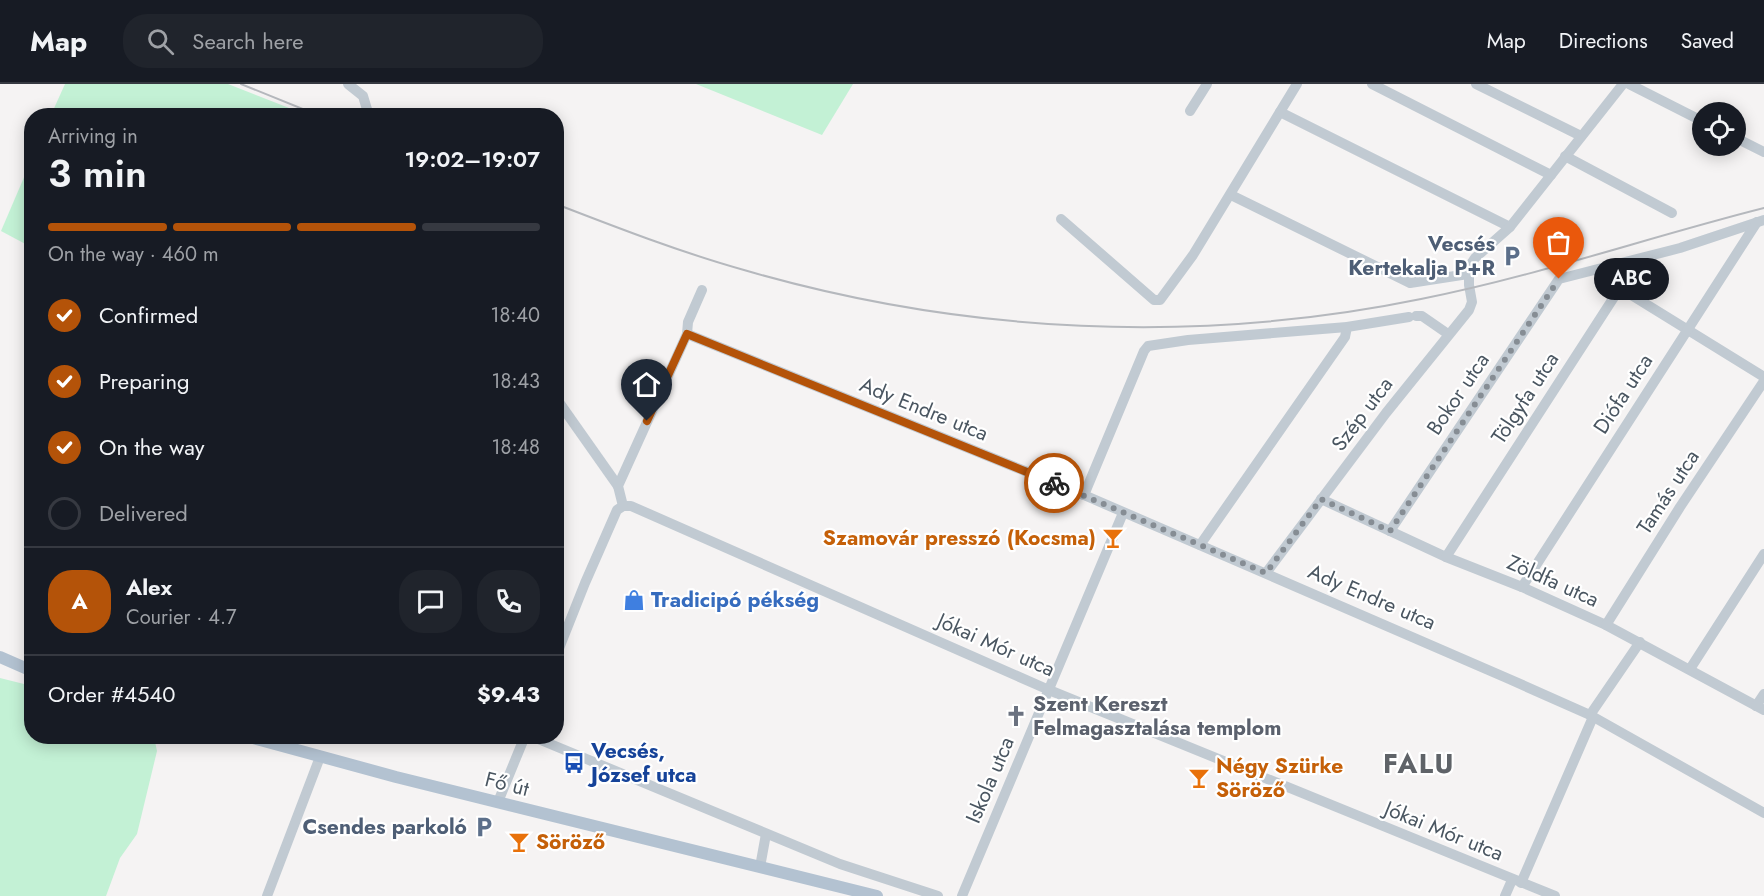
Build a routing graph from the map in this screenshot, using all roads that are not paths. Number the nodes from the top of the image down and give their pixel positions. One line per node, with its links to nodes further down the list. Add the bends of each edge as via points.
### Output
1 (348, 84): 8 (street, via 363,96)
2 (1208, 84): 9 (street)
3 (1297, 84): 10 (street)
4 (1372, 84): 16 (street)
5 (1476, 84): 12 (street)
6 (1623, 84): 12 (street)
7 (1629, 84): 11 (street)
8 (367, 108)
9 (1190, 111)
10 (1280, 112): 17 (street); 21 (street)
11 (1692, 116)
12 (1581, 136): 15 (street)
13 (1746, 143): 14 (street)
14 (1764, 152)
15 (1565, 156): 16 (street); 18 (street)
16 (1551, 175): 21 (street)
17 (1231, 195): 19 (street, via 1160,300 1154,300); 23 (street, via 1410,283)
18 (1672, 213)
19 (1060, 219)
20 (1760, 221): 22 (street); 27 (street, Diófa utca)
21 (1510, 227): 23 (street, via 1474,258)
22 (1638, 260): 24 (street, Tölgyfa utca); 37 (street, Bokor utca, via 1559,279)
23 (1468, 274): 29 (street, Szép utca, via 1472,302)
24 (1620, 288): 27 (street); 40 (street, Tölgyfa utca)
25 (702, 290): 28 (street)
26 (1347, 327): 29 (street, via 1422,316); 33 (street, via 1148,346); 38 (street, via 1345,337)
27 (1687, 331): 30 (street); 42 (street, Diófa utca)
28 (687, 334): 32 (street); 33 (street, Ady Endre utca)
29 (1448, 334): 34 (street, Szép utca)
30 (1764, 379): 43 (street, Tamás utca)
31 (564, 409): 32 (street)
32 (618, 486): 35 (street)
33 (1084, 495): 36 (street, Ady Endre utca)
34 (1321, 499): 37 (street, Zöldfa utca); 41 (street, Szép utca)
35 (623, 506): 44 (street, via 617,510); 49 (street, Jókai Mór utca, via 631,506)
36 (1123, 513): 38 (street, Ady Endre utca); 49 (street, Iskola utca)
37 (1390, 531): 40 (street, Zöldfa utca)
38 (1200, 545): 41 (street, Ady Endre utca)
39 (1764, 554): 48 (street)
40 (1446, 557): 42 (street, Zöldfa utca)
41 (1266, 573): 52 (street, Ady Endre utca)
42 (1522, 587): 43 (street, Zöldfa utca)
43 (1606, 625): 45 (street, Zöldfa utca)
44 (564, 636)
45 (1640, 642): 48 (street, Zöldfa utca); 52 (street)
46 (0, 657): 47 (main road)
47 (24, 668)
48 (1690, 669): 51 (street, Zöldfa utca)
49 (1049, 690): 62 (street, Jókai Mór utca); 66 (street, Iskola utca)
50 (1764, 694): 51 (street)
51 (1760, 708)
52 (1592, 716): 58 (street, Ady Endre utca); 62 (street)
53 (274, 744): 56 (main road, Fő út)
54 (522, 744): 57 (street)
55 (550, 744): 59 (street)
56 (320, 757): 57 (main road, Fő út); 64 (street)
57 (498, 802): 60 (main road, Fő út)
58 (1764, 813)
59 (766, 834): 60 (street); 61 (street)
60 (760, 867): 63 (main road, Fő út)
61 (874, 876): 63 (street, Fő út); 65 (street)
62 (1517, 881): 67 (street); 68 (street, Jókai Mór utca)
63 (866, 894)
64 (267, 896)
65 (938, 896)
66 (962, 896)
67 (1505, 896)
68 (1555, 896)

